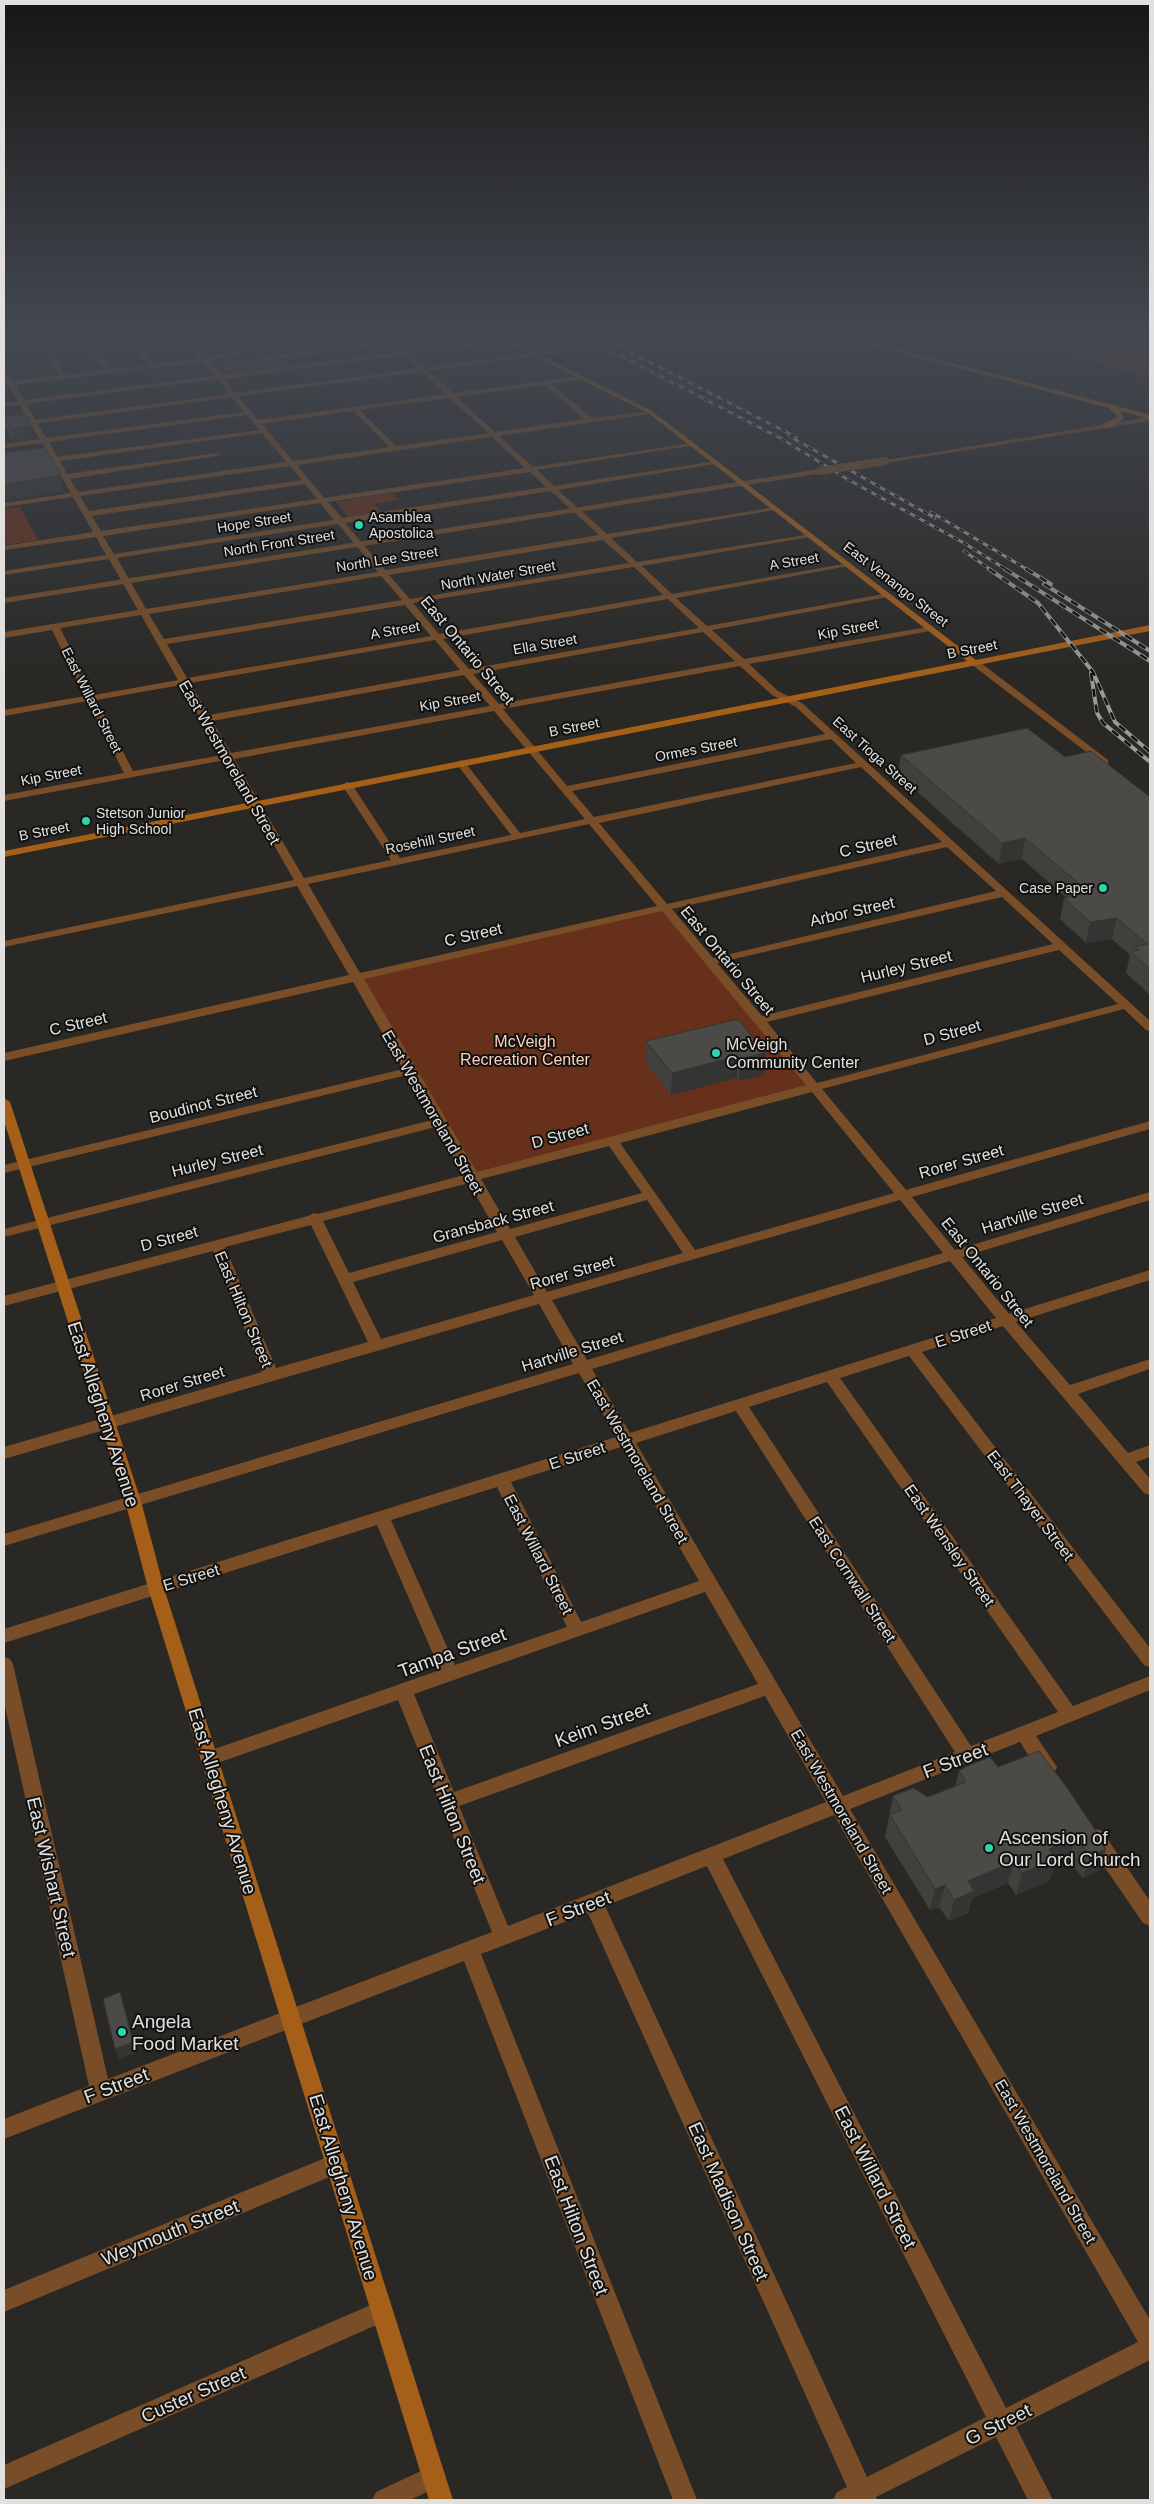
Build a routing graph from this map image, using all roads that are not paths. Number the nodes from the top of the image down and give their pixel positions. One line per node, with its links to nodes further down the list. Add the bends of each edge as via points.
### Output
1 (48, 448): 10 (street, East Westmoreland Street)
2 (142, 448): 10 (street)
3 (212, 448): 13 (street)
4 (278, 448): 14 (street)
5 (394, 448): 14 (street)
6 (509, 448): 15 (street, East Tioga Street)
7 (666, 448): 15 (street)
8 (697, 448): 12 (main road, East Venango Street)
9 (969, 448): 18 (street, North Front Street, bridge)
10 (55, 460): 11 (street); 16 (street, East Westmoreland Street)
11 (38, 462)
12 (716, 463): 18 (main road, East Venango Street); 19 (street, Hope Street)
13 (224, 464): 14 (street); 16 (street); 20 (street)
14 (291, 464): 17 (street)
15 (532, 468): 19 (street, East Tioga Street); 21 (street)
16 (65, 477): 20 (street, East Westmoreland Street)
17 (306, 482): 21 (street); 25 (street)
18 (743, 484): 23 (main road, East Venango Street); 24 (street, North Front Street)
19 (553, 488): 24 (street, East Tioga Street); 26 (street, Hope Street)
20 (75, 495): 22 (street); 25 (street, East Westmoreland Street)
21 (322, 500): 26 (street); 27 (street)
22 (4, 505)
23 (776, 509): 28 (main road, East Venango Street); 29 (street, North Lee Street)
24 (576, 510): 29 (street, East Tioga Street); 30 (street, North Front Street)
25 (86, 514): 27 (street, East Westmoreland Street)
26 (339, 521): 30 (street); 32 (street, Hope Street)
27 (98, 534): 31 (street); 32 (street, East Westmoreland Street)
28 (811, 536): 33 (street, North Water Street); 34 (main road, East Venango Street)
29 (605, 537): 33 (street, East Tioga Street); 36 (street, North Lee Street)
30 (358, 544): 36 (street, East Ontario Street); 37 (street, North Front Street)
31 (4, 548)
32 (111, 557): 35 (street, Hope Street); 37 (street, East Westmoreland Street)
33 (637, 565): 38 (street, East Tioga Street); 41 (street, North Water Street)
34 (849, 565): 38 (street, A Street); 39 (main road, East Venango Street)
35 (4, 573)
36 (383, 573): 41 (street, East Ontario Street); 42 (street, North Lee Street)
37 (126, 581): 40 (street, North Front Street); 42 (street, East Westmoreland Street)
38 (671, 596): 46 (street, East Tioga Street); 48 (street, A Street)
39 (889, 596): 44 (main road, East Venango Street); 46 (street, Ella Street)
40 (4, 601)
41 (407, 602): 48 (street, East Ontario Street); 49 (street, North Water Street)
42 (143, 612): 43 (street, North Lee Street); 49 (street, East Westmoreland Street)
43 (55, 627): 47 (street, North Lee Street); 54 (street, East Willard Street)
44 (930, 628): 50 (street, Kip Street); 51 (main road, East Venango Street)
45 (1150, 628): 51 (main road, B Street)
46 (706, 629): 50 (street, East Tioga Street); 52 (street, Ella Street)
47 (4, 635)
48 (436, 637): 52 (street, East Ontario Street); 53 (street, A Street)
49 (160, 642): 53 (street, East Westmoreland Street)
50 (744, 662): 55 (street, East Tioga Street, via 775,693); 56 (street, Kip Street)
51 (974, 662): 55 (main road, B Street); 64 (street, East Venango Street)
52 (466, 672): 56 (street, East Ontario Street); 58 (street, Ella Street)
53 (183, 681): 54 (street, A Street); 58 (street, East Westmoreland Street)
54 (91, 698): 57 (street, A Street); 65 (street, East Willard Street)
55 (787, 700): 59 (street, East Tioga Street, via 799,705); 60 (main road, B Street)
56 (495, 708): 60 (street, East Ontario Street); 61 (street, Kip Street)
57 (4, 713)
58 (205, 719): 61 (street, East Westmoreland Street)
59 (832, 736): 63 (street, East Tioga Street); 67 (street, Ormes Street)
60 (531, 750): 62 (main road, B Street); 67 (street, East Ontario Street)
61 (227, 756): 65 (street, Kip Street); 69 (street, East Westmoreland Street)
62 (461, 763): 66 (main road, B Street); 71 (street)
63 (863, 764): 70 (street, Rosehill Street); 72 (street, East Tioga Street)
64 (1113, 769)
65 (129, 774): 68 (street, Kip Street)
66 (347, 785): 69 (main road, B Street); 74 (street)
67 (565, 789): 70 (street, East Ontario Street)
68 (4, 798)
69 (254, 804): 73 (main road, B Street); 75 (street, East Westmoreland Street)
70 (591, 822): 71 (street, Rosehill Street); 77 (street, East Ontario Street)
71 (517, 836): 74 (street, Rosehill Street)
72 (950, 844): 76 (street, East Tioga Street); 77 (street, C Street)
73 (4, 854)
74 (397, 862): 75 (street, Rosehill Street)
75 (300, 882): 78 (street, Rosehill Street); 81 (street, East Westmoreland Street)
76 (1003, 893): 79 (street, East Tioga Street); 80 (street, Arbor Street)
77 (663, 908): 80 (street, East Ontario Street); 81 (street, C Street)
78 (4, 944)
79 (1061, 946): 82 (street, East Tioga Street); 83 (street, Hurley Street)
80 (708, 962): 83 (street, East Ontario Street)
81 (355, 977): 85 (street, C Street); 86 (street, East Westmoreland Street)
82 (1126, 1005): 84 (street, East Tioga Street); 87 (street, D Street)
83 (759, 1020): 87 (street, East Ontario Street)
84 (1150, 1026)
85 (4, 1057)
86 (410, 1071): 89 (street, East Westmoreland Street); 92 (street, Boudinot Street)
87 (814, 1087): 91 (street, D Street); 96 (street, East Ontario Street)
88 (5, 1109): 92 (main road, East Allegheny Avenue)
89 (440, 1122): 94 (street, East Westmoreland Street); 99 (street, Hurley Street)
90 (1150, 1125): 96 (street, Rorer Street)
91 (612, 1140): 94 (street, D Street); 95 (street)
92 (25, 1164): 93 (street, Boudinot Street); 99 (main road, East Allegheny Avenue)
93 (4, 1170)
94 (471, 1176): 98 (street, D Street); 101 (street, East Westmoreland Street)
95 (650, 1195): 101 (street, Gransback Street); 103 (street)
96 (903, 1196): 103 (street, Rorer Street); 104 (street, East Ontario Street)
97 (1150, 1196): 104 (street, Hartville Street)
98 (314, 1217): 102 (street, D Street); 106 (street)
99 (44, 1222): 100 (street, Hurley Street); 107 (main road, East Allegheny Avenue)
100 (4, 1232)
101 (506, 1237): 106 (street, Gransback Street); 108 (street, East Westmoreland Street)
102 (217, 1244): 107 (street, D Street); 115 (street, East Hilton Street)
103 (691, 1255): 108 (street, Rorer Street)
104 (954, 1255): 110 (street, East Ontario Street); 114 (street, Hartville Street)
105 (1150, 1275): 110 (street, E Street)
106 (344, 1279): 111 (street)
107 (63, 1285): 109 (street, D Street); 119 (main road, East Allegheny Avenue)
108 (544, 1299): 111 (street, Rorer Street); 114 (street, East Westmoreland Street)
109 (4, 1301)
110 (1005, 1319): 112 (street, E Street); 117 (street, East Ontario Street)
111 (376, 1345): 115 (street, Rorer Street)
112 (912, 1350): 116 (street, E Street); 133 (street, East Thayer Street)
113 (1150, 1364): 117 (street)
114 (584, 1365): 120 (street, East Westmoreland Street); 126 (street, Hartville Street)
115 (271, 1375): 119 (street, Rorer Street)
116 (830, 1375): 118 (street, E Street); 139 (street, East Wensley Street)
117 (1067, 1392): 123 (street, East Ontario Street)
118 (739, 1404): 120 (street, E Street); 141 (street, East Cornwall Street)
119 (108, 1424): 122 (street, Rorer Street); 126 (main road, East Allegheny Avenue)
120 (626, 1439): 124 (street, E Street); 129 (street, East Westmoreland Street)
121 (1150, 1451): 123 (street)
122 (4, 1453)
123 (1126, 1460): 125 (street, East Ontario Street)
124 (501, 1479): 127 (street, E Street); 131 (street, East Willard Street)
125 (1150, 1489)
126 (133, 1501): 128 (street, Hartville Street); 130 (main road, East Allegheny Avenue)
127 (382, 1518): 130 (street, E Street); 135 (street)
128 (4, 1540)
129 (710, 1584): 131 (street, Tampa Street); 137 (street, East Westmoreland Street)
130 (156, 1588): 132 (street, E Street); 142 (main road, East Allegheny Avenue)
131 (578, 1630): 135 (street, Tampa Street)
132 (4, 1636)
133 (1150, 1660)
134 (4, 1664): 153 (street, East Wishart Street)
135 (451, 1675): 138 (street, Tampa Street)
136 (1150, 1683): 139 (street, F Street)
137 (770, 1687): 144 (street, Keim Street); 145 (street, East Westmoreland Street)
138 (404, 1692): 142 (street, Tampa Street); 144 (street, East Hilton Street)
139 (1070, 1715): 140 (street, F Street)
140 (1024, 1733): 141 (street, F Street); 143 (street)
141 (967, 1755): 145 (street, F Street)
142 (209, 1758): 152 (main road, East Allegheny Avenue)
143 (1057, 1781)
144 (449, 1802): 150 (street, East Hilton Street)
145 (838, 1804): 147 (street, F Street); 158 (street, East Westmoreland Street)
146 (1084, 1821): 149 (street)
147 (711, 1854): 148 (street, F Street); 160 (street, East Willard Street)
148 (593, 1902): 150 (street, F Street); 163 (street, East Madison Street)
149 (1150, 1917)
150 (503, 1936): 151 (street, F Street)
151 (469, 1949): 152 (street, F Street); 166 (street, East Hilton Street)
152 (291, 2020): 153 (street, F Street); 155 (main road, East Allegheny Avenue)
153 (100, 2091): 154 (street, F Street)
154 (4, 2129)
155 (337, 2164): 156 (street, Weymouth Street); 157 (main road, East Allegheny Avenue)
156 (4, 2300)
157 (382, 2311): 161 (street, Custer Street); 162 (main road, East Allegheny Avenue)
158 (1150, 2341)
159 (1150, 2348): 160 (street, G Street)
160 (1001, 2422): 163 (street, G Street); 167 (street, East Willard Street)
161 (4, 2477)
162 (434, 2477): 164 (street); 165 (main road, East Allegheny Avenue)
163 (857, 2498)
164 (384, 2500)
165 (441, 2500)
166 (685, 2500)
167 (1041, 2500)

